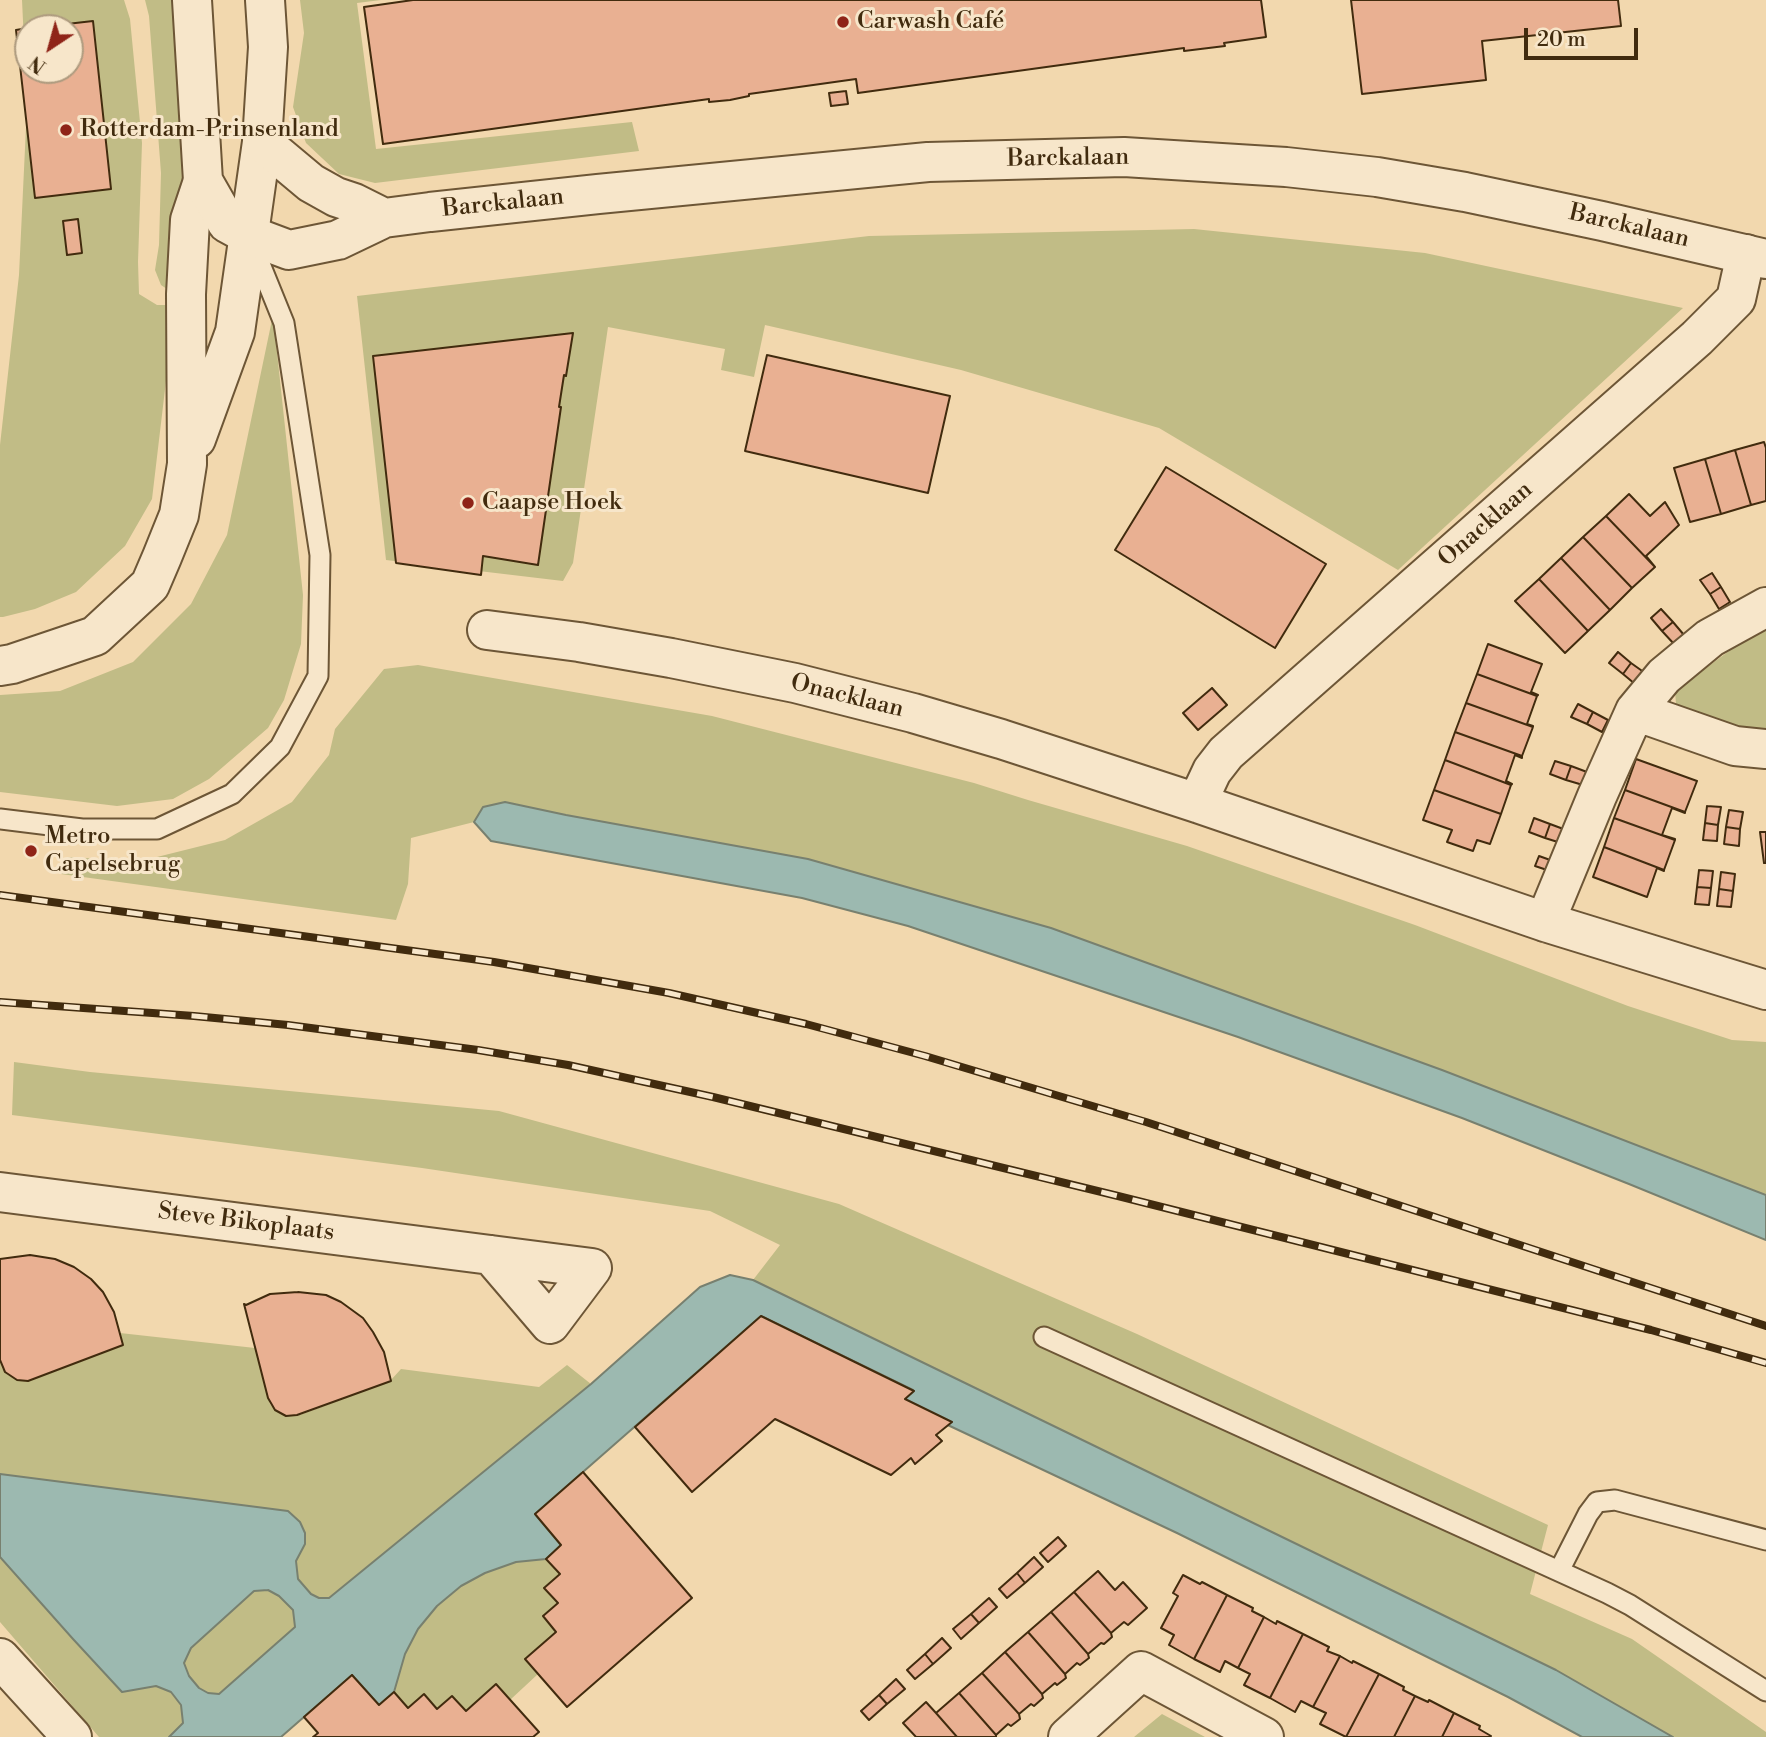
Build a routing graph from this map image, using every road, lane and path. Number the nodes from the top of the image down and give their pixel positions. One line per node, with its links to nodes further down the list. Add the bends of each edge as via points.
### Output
1 (192, 0): 4 (street)
2 (265, 0): 3 (street, via 268,47)
3 (262, 142): 5 (street, via 311,183); 6 (street)
4 (203, 181): 6 (street, Barckalaan, via 227,223); 8 (street, via 190,220 186,281)
5 (384, 218): 6 (street, Barckalaan, via 338,240 289,250); 7 (street, Barckalaan, via 928,162 1124,157 1377,177)
6 (249, 235): 8 (street, via 234,332); 15 (lane, via 284,323 320,555 318,676 280,747 232,794 157,829 82,829)
7 (1756, 257): 14 (street, Onacklaan, via 1736,299 1697,338 1226,753)
8 (187, 464): 11 (street, via 179,515 150,585 95,636)
9 (1766, 607): 12 (street, via 1710,638 1664,676)
10 (487, 630): 14 (street, Onacklaan, via 658,655 795,683 1001,739)
11 (4, 664)
12 (1635, 711): 13 (street, via 1735,746); 16 (street)
13 (1766, 749)
14 (1197, 803): 16 (street, Onacklaan)
15 (0, 819)
16 (1545, 922): 17 (street, Onacklaan)
17 (1766, 990)
18 (0, 1192): 19 (street, Steve Bikoplaats)
19 (491, 1255)
20 (1044, 1338): 22 (lane)
21 (1766, 1540): 22 (lane, via 1615,1500 1597,1502)
22 (1559, 1571): 24 (lane, via 1630,1605)
23 (0, 1658): 25 (street)
24 (1766, 1691)
25 (72, 1737)
26 (1068, 1737): 27 (street, via 1140,1671)
27 (1264, 1737)

